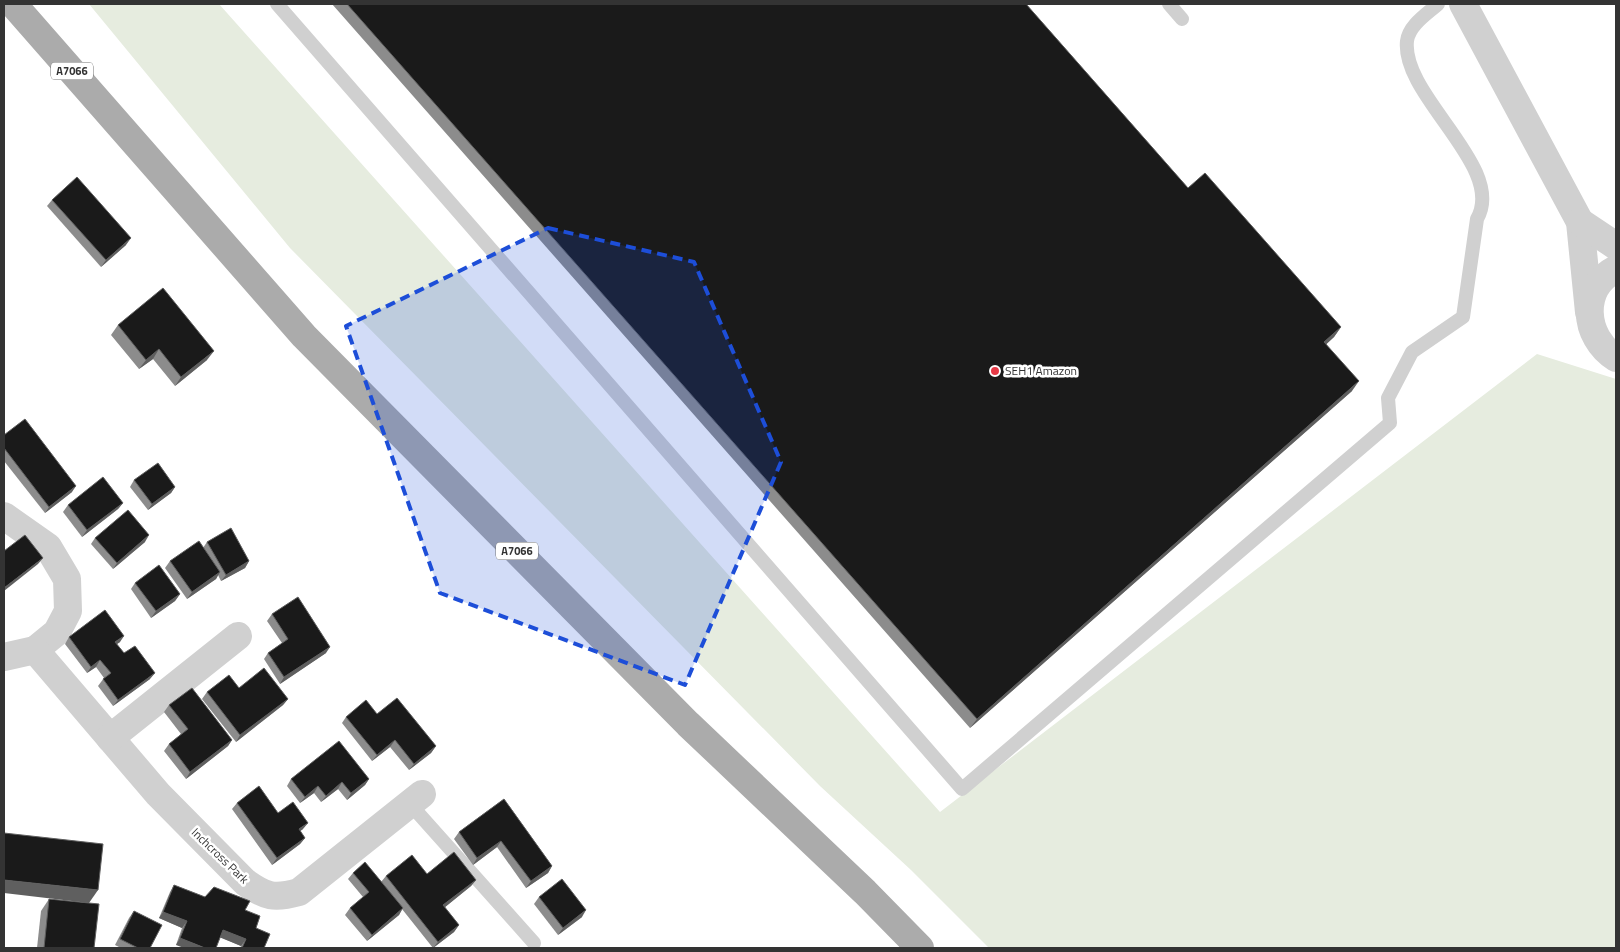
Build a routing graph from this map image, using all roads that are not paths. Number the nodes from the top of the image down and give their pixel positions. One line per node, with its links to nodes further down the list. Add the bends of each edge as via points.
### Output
1 (13, 4): 19 (main road, A7066, via 304,336 688,724)
2 (277, 4): 4 (lane, via 962,789 1390,423 1388,398 1412,352 1463,317 1477,219 1482,212 1480,180 1421,87 1409,60 1407,41 1415,24)
3 (1169, 4): 6 (lane)
4 (1438, 4)
5 (1463, 4): 7 (street)
6 (1182, 19)
7 (1580, 222): 8 (street); 10 (street)
8 (1616, 246)
9 (1616, 269): 10 (street, via 1599,283)
10 (1589, 312): 11 (street, via 1591,328 1598,342)
11 (1616, 358)
12 (4, 516): 14 (street, via 48,547 67,579 68,611 57,632)
13 (238, 636): 16 (street)
14 (35, 650): 15 (street); 16 (street, Inchcross Park)
15 (4, 657)
16 (110, 738): 17 (street, Inchcross Park, via 158,794 245,882 261,893 282,896 299,892)
17 (416, 799): 18 (lane)
18 (534, 943)
19 (920, 948)

